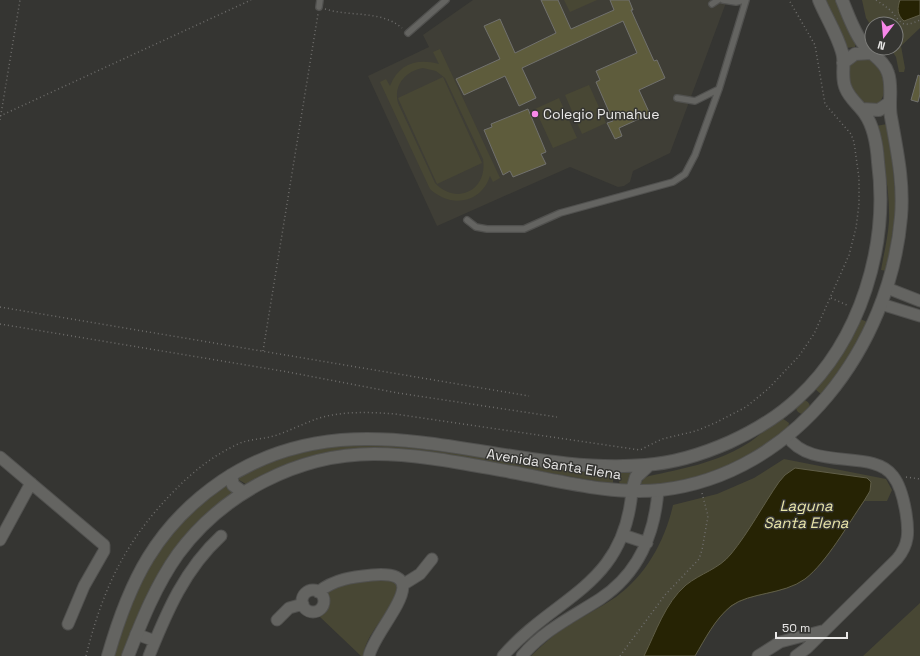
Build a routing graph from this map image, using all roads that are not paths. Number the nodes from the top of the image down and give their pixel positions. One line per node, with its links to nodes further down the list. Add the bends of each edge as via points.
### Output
1 (320, 0): 9 (lane)
2 (446, 0): 10 (lane)
3 (718, 0): 8 (lane)
4 (723, 0): 5 (lane)
5 (745, 0): 15 (lane)
6 (819, 0): 14 (street, Avenida Santa Elena, via 842,52)
7 (842, 0): 11 (street, Avenida Santa Elena)
8 (712, 4)
9 (319, 7)
10 (408, 33)
11 (864, 45)
12 (864, 53): 14 (street, via 855,54)
13 (875, 56): 17 (street, Avenida Santa Elena, via 888,71)
14 (843, 63): 18 (street, Avenida Santa Elena, via 845,88)
15 (719, 89): 16 (lane, via 695,101); 19 (lane, via 695,155 685,174 673,182 560,213 524,229 487,229)
16 (677, 98)
17 (889, 102): 18 (street, via 879,110); 21 (street, Avenida Santa Elena, via 900,162 902,199 896,253)
18 (862, 109): 20 (street, Avenida Santa Elena, via 873,134 880,183 878,235)
19 (467, 220)
20 (869, 277): 23 (street, via 872,295); 25 (street, Avenida Santa Elena, via 847,333 824,368)
21 (887, 288): 22 (street); 23 (street, Avenida Santa Elena)
22 (920, 301)
23 (881, 304): 24 (street); 27 (street, Avenida Santa Elena, via 852,365)
24 (920, 316)
25 (804, 392): 26 (street, Avenida Santa Elena); 27 (street, via 813,398)
26 (789, 406): 28 (street, via 792,416); 31 (street, Avenida Santa Elena, via 759,427 726,444 696,455)
27 (818, 408): 28 (street, Avenida Santa Elena)
28 (800, 424): 29 (street, Avenida Santa Elena)
29 (787, 436): 34 (street, Avenida Santa Elena, via 760,455 725,473 693,484); 47 (street, via 799,448 813,454 884,468 893,475 904,505 908,539 903,551)
30 (0, 457): 33 (street)
31 (649, 465): 32 (street, Avenida Santa Elena, via 589,465 396,440 354,438 317,442 286,450); 35 (street, via 636,477)
32 (231, 475): 36 (street, via 233,485); 50 (street, Avenida Santa Elena, via 186,509 158,541 130,590)
33 (31, 483): 39 (street); 46 (street, via 104,545 104,551 84,586)
34 (658, 490): 35 (street, Avenida Santa Elena); 40 (street)
35 (632, 491): 36 (street, Avenida Santa Elena, via 606,490 432,459 376,454 332,457 302,465); 37 (street)
36 (244, 493): 48 (street, Avenida Santa Elena, via 203,525 177,555 156,590)
37 (623, 535): 40 (street); 54 (street, via 612,556 592,581 532,627)
38 (221, 536): 49 (street, via 188,573 171,603)
39 (0, 540)
40 (647, 543): 55 (street, via 633,567 614,588 551,628)
41 (432, 559): 42 (street, via 420,574)
42 (404, 584): 43 (street, via 391,575 356,577 334,582); 53 (street, via 402,595 375,639)
43 (318, 592): 44 (street, via 306,593); 44 (street, via 324,599 321,608 312,612)
44 (303, 604): 45 (street, via 289,608)
45 (277, 620)
46 (68, 624)
47 (824, 630): 56 (street, via 780,642); 57 (street)
48 (136, 634): 49 (street); 51 (street, Avenida Santa Elena)
49 (155, 641): 52 (street)
50 (108, 656)
51 (128, 656)
52 (149, 656)
53 (369, 656)
54 (503, 656)
55 (522, 656)
56 (758, 656)
57 (796, 656)

